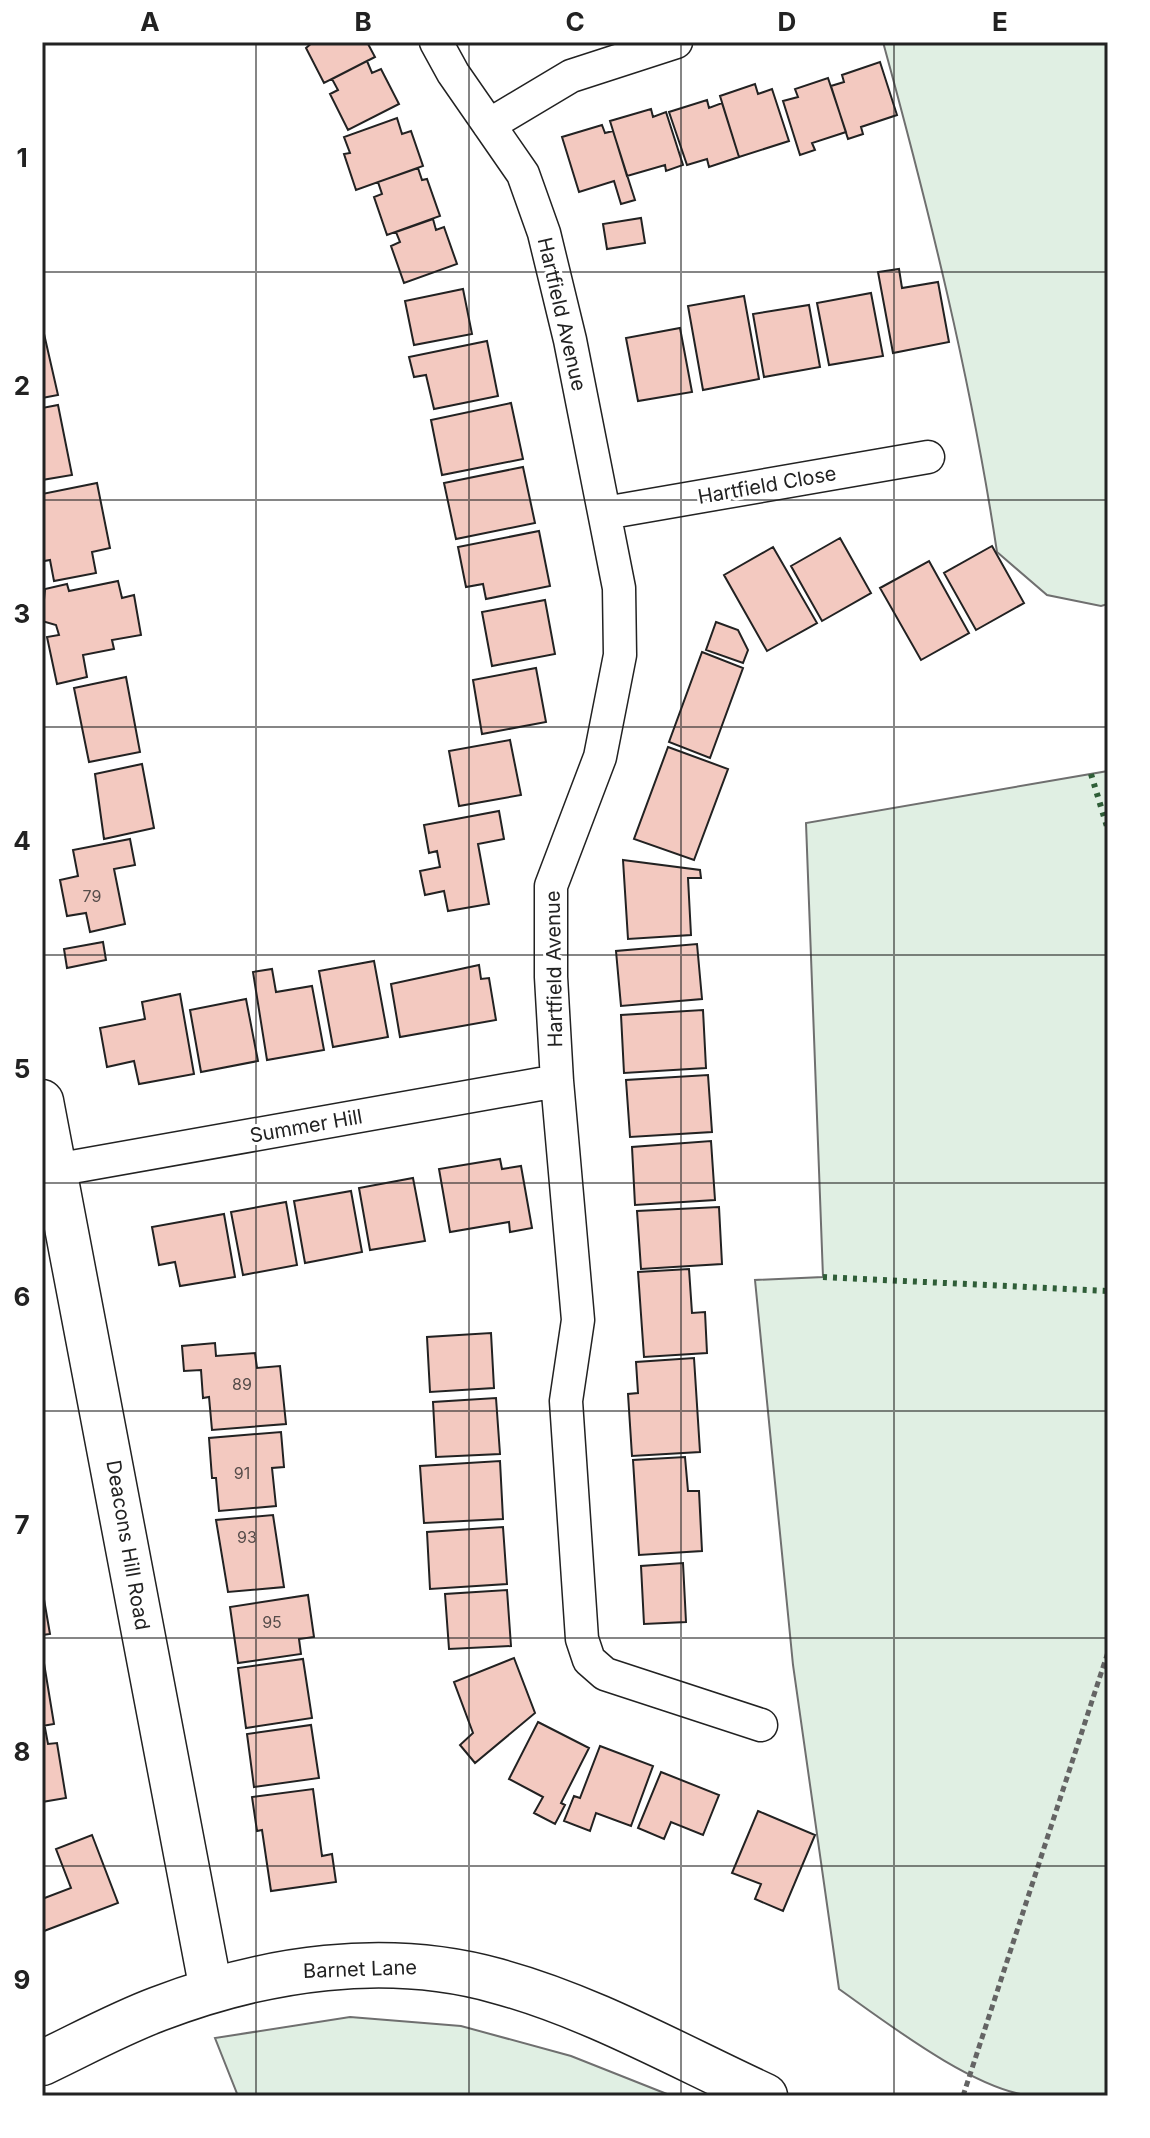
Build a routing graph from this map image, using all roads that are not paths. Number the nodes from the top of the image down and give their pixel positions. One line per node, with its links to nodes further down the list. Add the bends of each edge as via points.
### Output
1 (436, 42): 3 (street, Hartfield Avenue)
2 (676, 42): 3 (street, via 571,76)
3 (489, 125): 5 (street, Hartfield Avenue, via 523,174 544,233)
4 (928, 457): 5 (street, Hartfield Close)
5 (605, 513): 6 (street, Hartfield Avenue, via 619,588 620,655 600,757 551,886)
6 (557, 1081): 8 (street, Summer Hill); 9 (street, Hartfield Avenue, via 578,1320 566,1401 582,1639 589,1660 605,1674)
7 (42, 1101): 8 (street, Deacons Hill Road)
8 (55, 1170): 10 (street, Deacons Hill Road)
9 (761, 1725)
10 (211, 1990): 11 (main road, Barnet Lane, via 155,2009); 12 (main road, Barnet Lane, via 275,1974 417,1965 498,1981 580,2011)
11 (42, 2063)
12 (765, 2096)

